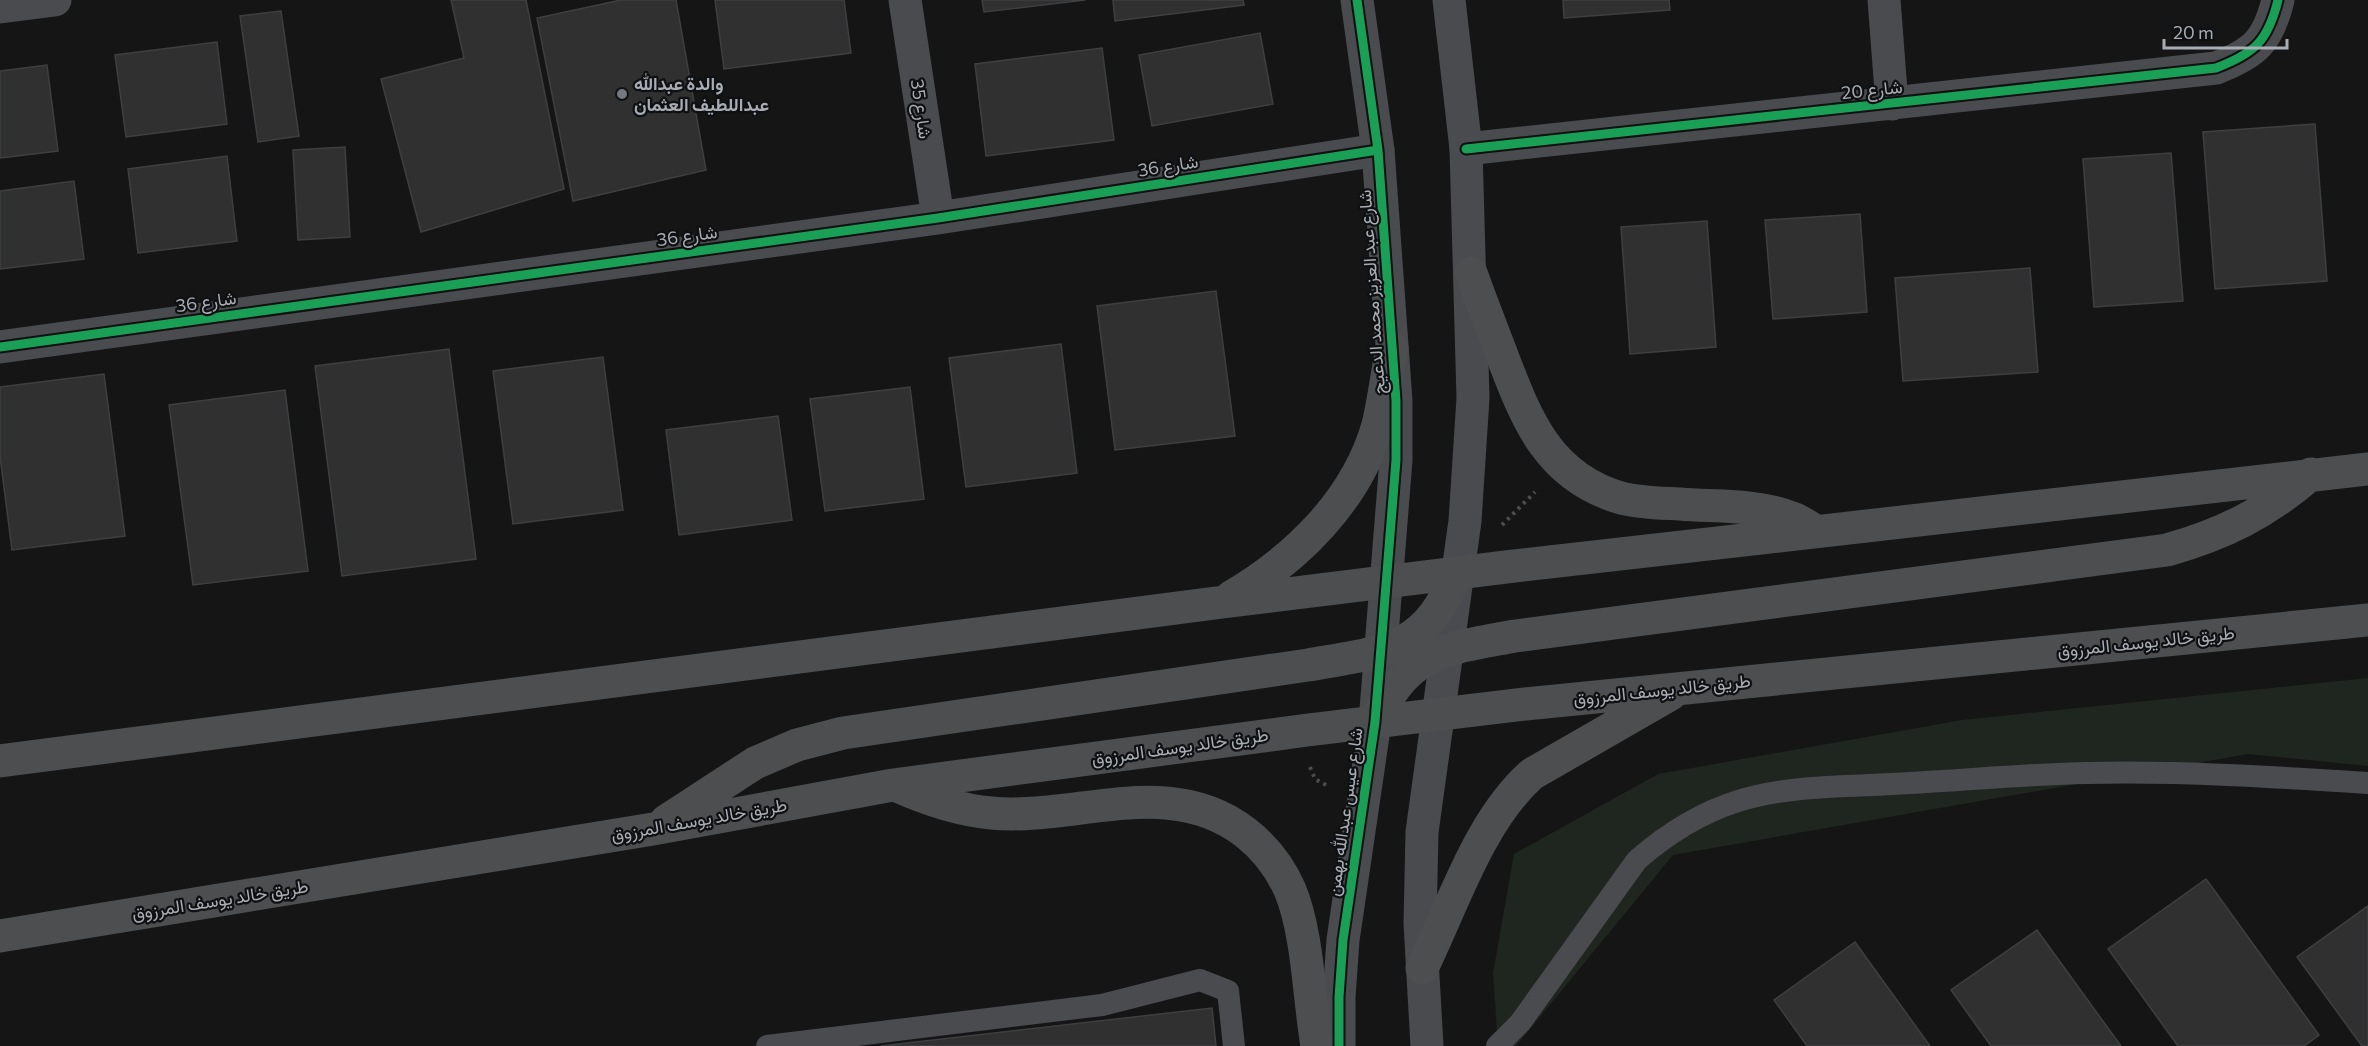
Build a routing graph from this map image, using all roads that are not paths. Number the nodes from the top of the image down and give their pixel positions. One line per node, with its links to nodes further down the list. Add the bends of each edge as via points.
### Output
1 (55, 0): 7 (street)
2 (905, 0): 11 (street, شارع 35)
3 (1357, 0): 10 (street, شارع عبد العزيز محمد الدعيج)
4 (1449, 0): 9 (street)
5 (1884, 0): 8 (street)
6 (2278, 0): 8 (street, شارع 20, via 2258,44 2248,54 2216,68)
7 (0, 7)
8 (1892, 104): 9 (street, شارع 20)
9 (1466, 149): 12 (street)
10 (1378, 150): 11 (street, شارع 36); 14 (street, شارع عبد العزيز محمد الدعيج)
11 (938, 218): 13 (street, شارع 36)
12 (1471, 273): 17 (main road, via 1523,411 1562,465 1596,488 1621,498 1768,510); 18 (street, via 1473,398 1465,521)
13 (0, 347)
14 (1392, 348): 19 (street, شارع عبد العزيز محمد الدعيج, via 1396,460); 20 (main road, via 1377,426 1342,497 1290,557)
15 (2368, 469): 16 (main road)
16 (2311, 474): 17 (main road); 22 (main road, via 2255,516 2223,532 2166,550 1515,636)
17 (1816, 531): 18 (main road)
18 (1456, 573): 19 (main road); 22 (street); 23 (main road, via 1428,622 1414,635)
19 (1388, 582): 20 (main road); 23 (street, شارع عيس عبدالله بهمن)
20 (1223, 602): 27 (main road)
21 (2368, 620): 24 (main road, طريق خالد يوسف المرزوق)
22 (1446, 649): 25 (street); 26 (main road, via 1403,678 1386,699)
23 (1381, 652): 26 (street, شارع عيس عبدالله بهمن); 30 (main road, via 843,733 797,745 755,763)
24 (1681, 688): 25 (main road, طريق خالد يوسف المرزوق); 32 (main road, via 1532,774 1518,786 1494,818)
25 (1437, 715): 26 (main road, طريق خالد يوسف المرزوق); 32 (street, via 1422,832)
26 (1375, 722): 29 (main road, طريق خالد يوسف المرزوق); 36 (street, شارع عيس عبدالله بهمن, via 1343,940)
27 (0, 761)
28 (2368, 783): 38 (lane, via 2087,773 1799,790 1740,800 1685,824 1638,860 1520,1023)
29 (894, 785): 30 (main road, طريق خالد يوسف المرزوق); 35 (main road, via 925,799 992,813 1153,801 1182,803 1235,824 1276,864 1290,889 1299,916)
30 (653, 829): 31 (main road, طريق خالد يوسف المرزوق)
31 (0, 936)
32 (1422, 968): 37 (street)
33 (766, 1046): 34 (lane, via 1102,1005 1200,980 1228,991)
34 (1234, 1046)
35 (1317, 1046)
36 (1339, 1046)
37 (1427, 1046)
38 (1497, 1046)

